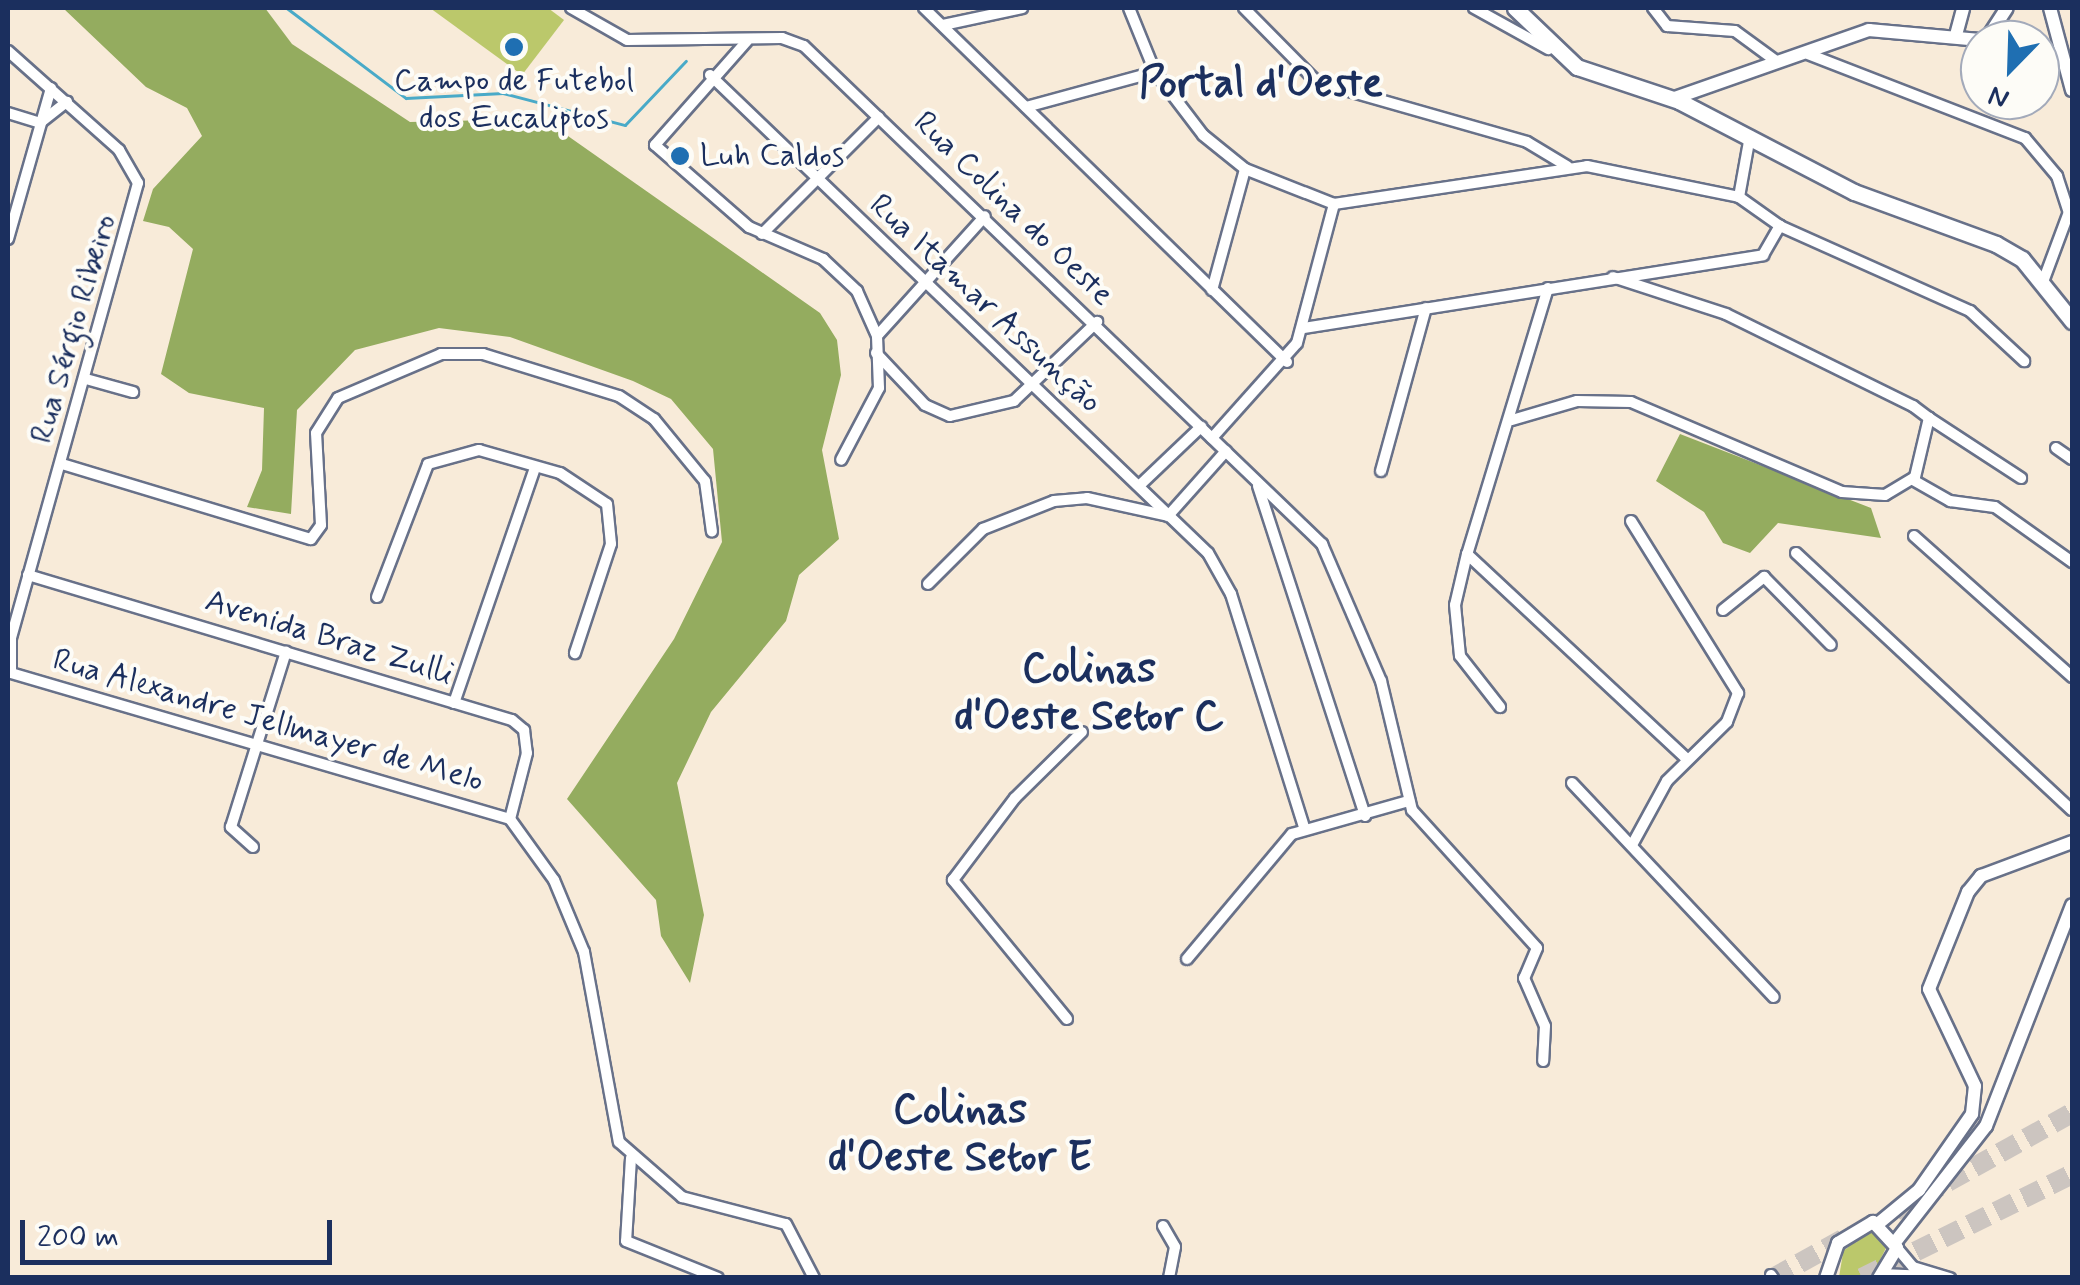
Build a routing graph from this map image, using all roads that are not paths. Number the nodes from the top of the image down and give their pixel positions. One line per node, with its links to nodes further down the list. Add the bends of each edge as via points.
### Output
1 (570, 8): 14 (street, Rua Colina do Oeste, via 627,40)
2 (924, 8): 11 (street)
3 (1022, 8): 11 (street)
4 (1129, 8): 19 (street)
5 (1244, 8): 30 (street, via 1317,82 1527,142)
6 (1474, 8): 15 (street)
7 (1514, 8): 15 (main road)
8 (1653, 8): 18 (street, via 1666,26 1735,31)
9 (1962, 8): 12 (street)
10 (2050, 8): 22 (street)
11 (943, 25): 25 (street)
12 (1956, 35): 13 (street); 17 (street, via 1869,30)
13 (1960, 36)
14 (748, 40): 20 (street); 27 (street, Rua Colina do Oeste, via 804,46)
15 (1548, 49): 23 (main road)
16 (8, 51): 21 (street, Rua Sérgio Ribeiro)
17 (1801, 53): 18 (street); 40 (street, via 2025,138 2057,176 2069,212)
18 (1776, 61): 23 (street)
19 (1155, 72): 25 (street); 31 (street, via 1203,135)
20 (710, 75): 32 (street, Rua Itamar Assunção); 37 (street, via 658,134 656,150)
21 (51, 88): 24 (street, Rua Sérgio Ribeiro); 28 (street)
22 (2072, 90)
23 (1672, 99): 29 (main road)
24 (66, 102): 28 (street); 52 (street, Rua Sérgio Ribeiro, via 119,150 138,183)
25 (1026, 107): 43 (street)
26 (8, 113): 28 (street)
27 (879, 117): 32 (street); 35 (street, Rua Colina do Oeste)
28 (40, 122): 38 (street)
29 (1750, 136): 33 (street); 40 (main road, via 1854,192 1996,244)
30 (1568, 167): 33 (street, via 1622,169); 34 (street)
31 (1246, 169): 34 (street); 43 (street)
32 (817, 180): 37 (street); 41 (street, Rua Itamar Assunção)
33 (1739, 197): 36 (street)
34 (1334, 204): 47 (street)
35 (986, 216): 41 (street); 46 (street, Rua Colina do Oeste)
36 (1780, 226): 39 (street, via 1763,255); 50 (street, via 1970,311)
37 (762, 234): 48 (street, via 842,275)
38 (8, 238)
39 (1613, 277): 42 (street); 55 (street, via 1786,340)
40 (2043, 282): 45 (main road)
41 (924, 283): 48 (street); 53 (street, Rua Itamar Assunção)
42 (1548, 288): 44 (street); 56 (street)
43 (1212, 290): 51 (street)
44 (1426, 308): 47 (street); 65 (street)
45 (2072, 321)
46 (1097, 322): 53 (street); 57 (street, Rua Colina do Oeste)
47 (1304, 328): 51 (street)
48 (877, 336): 49 (street)
49 (876, 353): 53 (street, via 924,405 950,416 1001,406); 61 (street, via 879,388)
50 (2024, 361)
51 (1287, 362): 58 (street)
52 (86, 378): 54 (street); 63 (street, Rua Sérgio Ribeiro)
53 (1036, 384): 69 (street, Rua Itamar Assunção)
54 (132, 392)
55 (1929, 418): 66 (street); 67 (street)
56 (1512, 420): 67 (street, via 1577,401 1631,402 1842,492 1884,495); 75 (street)
57 (1201, 428): 58 (street, Rua Colina do Oeste); 69 (street)
58 (1212, 438): 60 (street, Rua Colina do Oeste)
59 (2056, 448): 62 (street)
60 (1226, 452): 68 (street, Rua Colina do Oeste); 70 (street)
61 (841, 460)
62 (2072, 460)
63 (62, 464): 72 (street, via 311,539 321,526 313,450 328,408 392,371 462,352 637,406 694,458 712,501); 77 (street, Rua Sérgio Ribeiro)
64 (534, 468): 79 (street, via 479,450 428,464); 83 (street, via 580,482 614,520); 86 (street)
65 (1381, 470)
66 (2021, 478)
67 (1913, 480): 76 (street, via 1950,501 1996,507)
68 (1258, 485): 92 (street, Rua Colina do Oeste, via 1337,567 1389,704); 94 (street)
69 (1139, 486): 70 (street, Rua Itamar Assunção)
70 (1168, 516): 78 (street, via 1088,498 1054,501 984,529); 96 (street, Rua Itamar Assunção, via 1208,553 1231,594)
71 (1631, 521): 90 (street, via 1738,693 1726,722)
72 (712, 532)
73 (1914, 536): 85 (street)
74 (1796, 553): 93 (street)
75 (1467, 554): 87 (street, via 1455,606 1460,656); 90 (street)
76 (2072, 562)
77 (28, 575): 82 (street, Avenida Braz Zulli); 84 (street, Rua Sérgio Ribeiro)
78 (928, 584)
79 (377, 598)
80 (1723, 610): 81 (street, via 1764,578)
81 (1831, 646)
82 (286, 651): 86 (street, Avenida Braz Zulli); 89 (street)
83 (575, 652)
84 (11, 673): 89 (street, Rua Alexandre Jellmayer de Melo)
85 (2072, 676)
86 (454, 703): 95 (street, Avenida Braz Zulli, via 524,730)
87 (1500, 706)
88 (1082, 732): 105 (street, via 1015,798 954,880)
89 (258, 744): 95 (street, Rua Alexandre Jellmayer de Melo); 99 (street, via 232,827)
90 (1687, 759): 98 (street)
91 (1572, 783): 98 (street)
92 (1408, 801): 94 (street); 106 (street, via 1537,948 1524,978 1547,1036)
93 (2072, 810)
94 (1365, 816): 96 (street)
95 (510, 819): 107 (street, via 573,921 612,1130)
96 (1305, 830): 103 (street, via 1286,839)
97 (2072, 842): 100 (street)
98 (1632, 845): 104 (street)
99 (253, 847)
100 (2059, 850): 101 (street); 108 (street, via 1981,876 1968,892 1929,989 1975,1086 1972,1114 1919,1190)
101 (2072, 859)
102 (2072, 904): 110 (street, via 1986,1126)
103 (1186, 959)
104 (1774, 997)
105 (1068, 1019)
106 (1543, 1060)
107 (631, 1158): 113 (street, via 626,1241); 114 (street, via 682,1197 786,1224)
108 (1880, 1223): 110 (street); 116 (street, via 1838,1243)
109 (1163, 1226): 115 (street, via 1175,1247)
110 (1896, 1244): 111 (street); 112 (street)
111 (1880, 1276): 112 (street)
112 (1939, 1276): 117 (street)
113 (718, 1278)
114 (814, 1278)
115 (1170, 1278)
116 (1826, 1278)
117 (1950, 1278)

